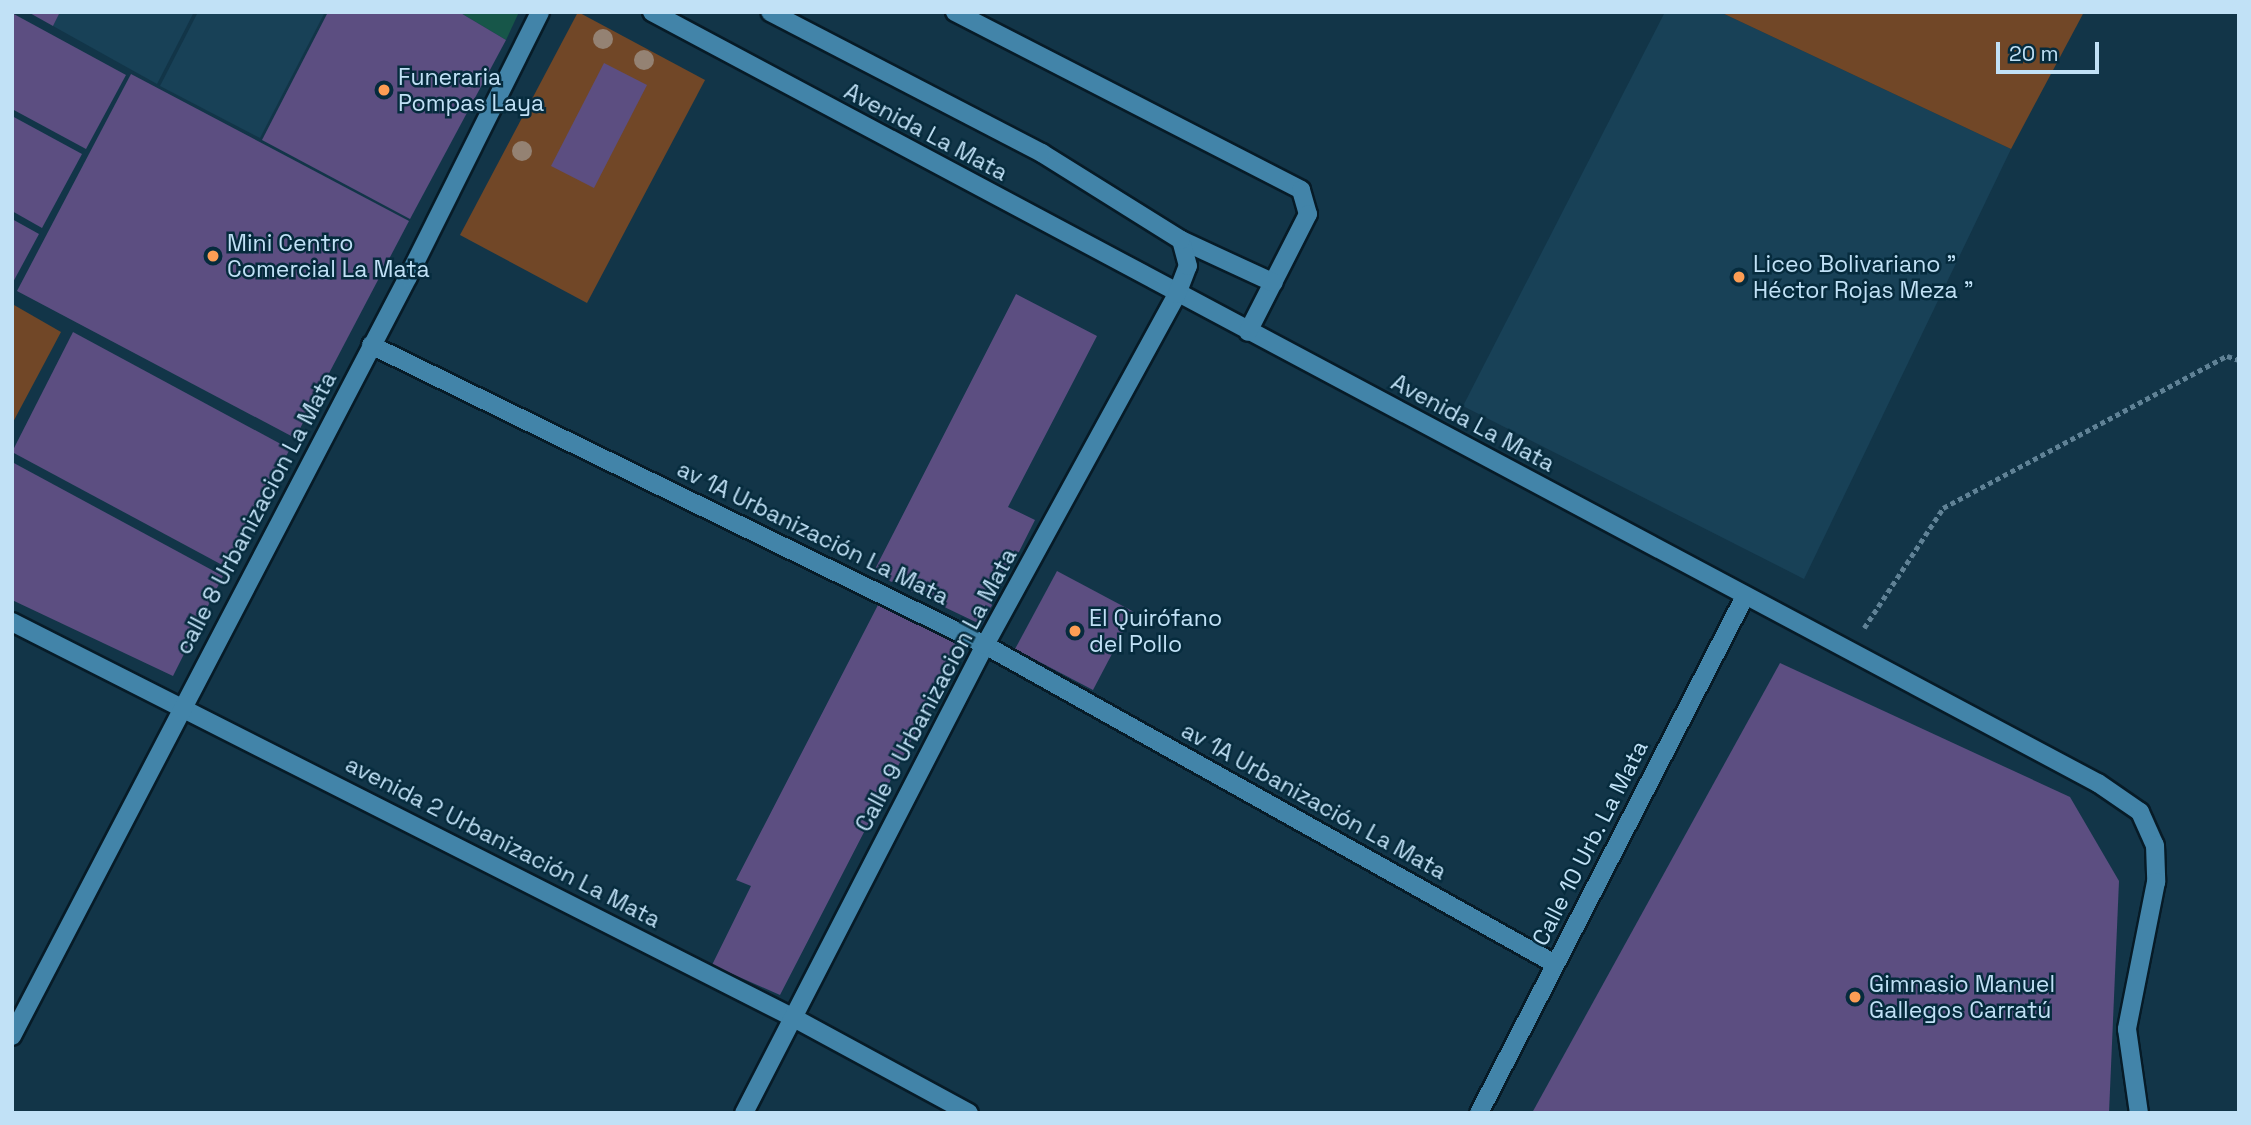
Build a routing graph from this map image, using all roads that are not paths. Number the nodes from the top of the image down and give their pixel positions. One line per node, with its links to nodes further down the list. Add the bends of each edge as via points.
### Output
1 (540, 12): 9 (street, calle 8 Urbanizacion La Mata)
2 (652, 12): 7 (street, Avenida La Mata)
3 (771, 12): 5 (street, Avenida La Mata, via 1042,153)
4 (954, 12): 6 (street, via 1301,190 1308,214)
5 (1181, 240): 6 (street, Avenida La Mata); 7 (street, via 1188,266)
6 (1274, 283): 8 (street)
7 (1177, 294): 8 (street, Avenida La Mata); 12 (street, Calle 9 Urbanizacion La Mata)
8 (1248, 332): 10 (street, Avenida La Mata)
9 (371, 345): 12 (street, av 1A Urbanización La Mata); 13 (street, calle 8 Urbanizacion La Mata)
10 (1745, 596): 14 (street, Calle 10 Urb. La Mata); 20 (street, Avenida La Mata, via 2098,783 2140,812 2155,845 2156,882 2127,1029)
11 (12, 622): 13 (street, avenida 2 Urbanización La Mata)
12 (985, 645): 14 (street, av 1A Urbanización La Mata); 15 (street, Calle 9 Urbanizacion La Mata)
13 (183, 707): 15 (street, avenida 2 Urbanización La Mata); 16 (street, calle 8 Urbanizacion La Mata)
14 (1555, 964): 19 (street, Calle 10 Urb. La Mata)
15 (794, 1018): 17 (street, Calle 9 Urbanizacion La Mata); 18 (street, avenida 2 Urbanización La Mata)
16 (12, 1035)
17 (744, 1113)
18 (969, 1113)
19 (1479, 1113)
20 (2139, 1113)

